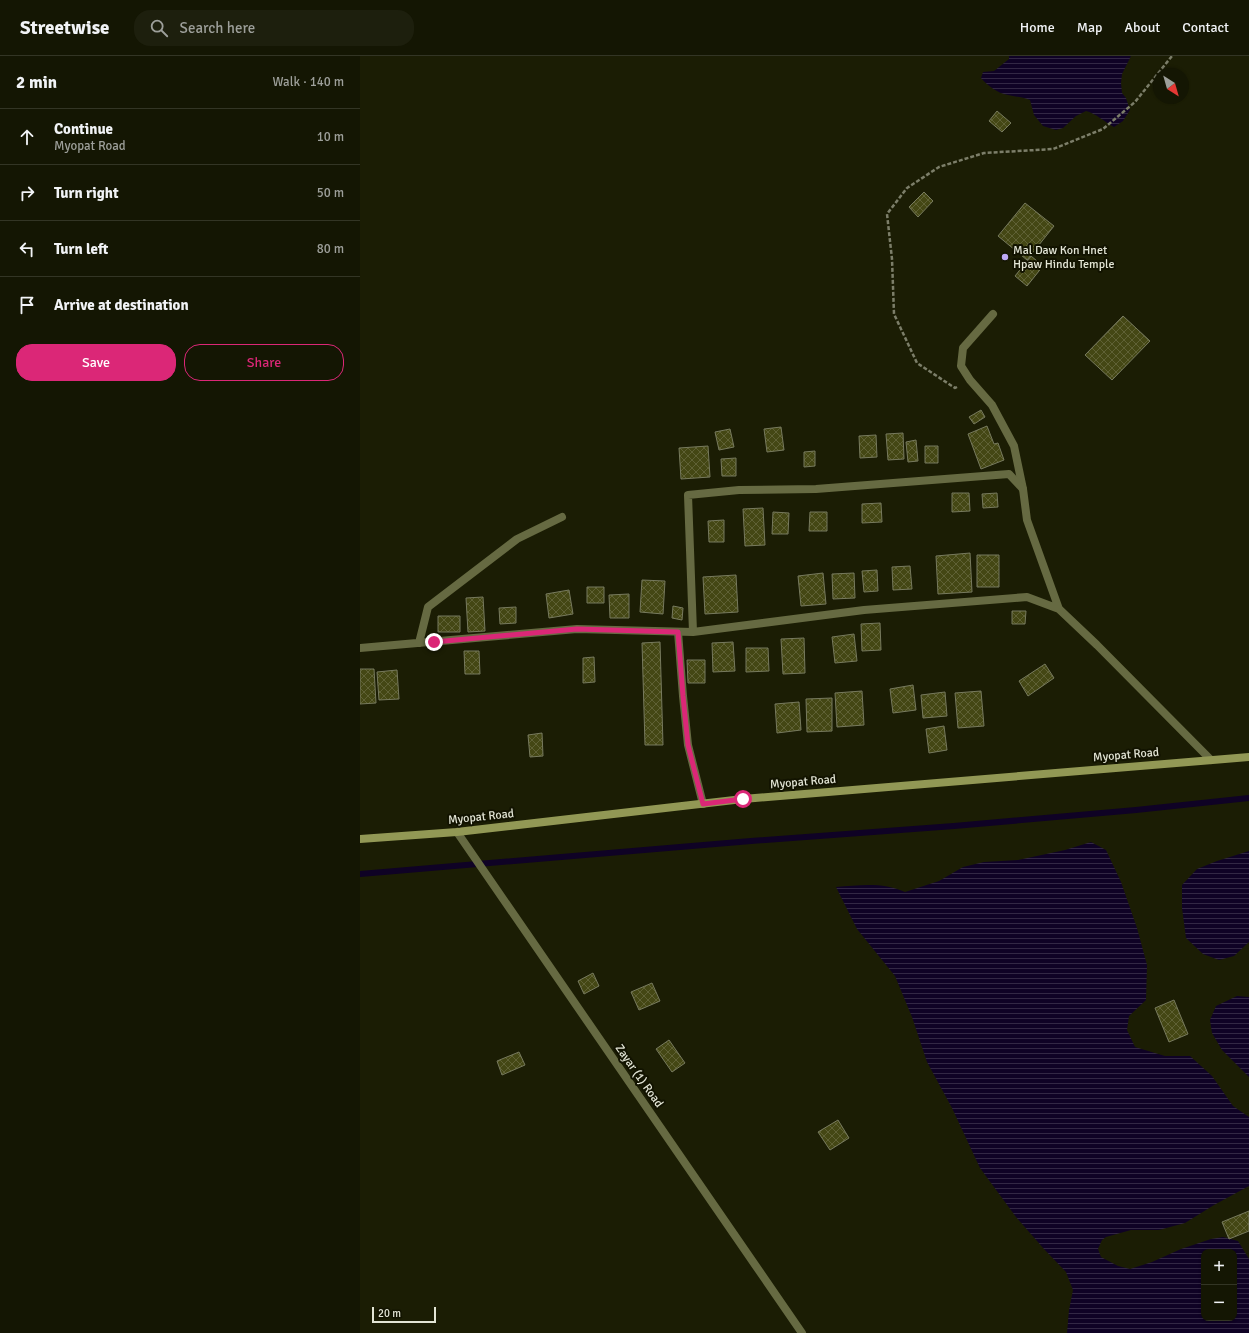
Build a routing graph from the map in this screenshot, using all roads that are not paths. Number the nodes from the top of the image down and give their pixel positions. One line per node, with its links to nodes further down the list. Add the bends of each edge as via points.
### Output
1 (993, 314): 2 (street, via 963,348 961,366 992,406 1014,446)
2 (1023, 489): 4 (street, via 1027,520); 6 (street, via 1009,474 816,489 739,490 688,495)
3 (562, 517): 7 (street, via 517,539 428,607)
4 (1059, 609): 6 (street, via 1027,597 864,610); 10 (street)
5 (678, 632): 6 (street); 7 (street, via 577,629); 11 (street, via 688,745)
6 (693, 632)
7 (419, 643): 8 (street)
8 (360, 648)
9 (1249, 757): 10 (main road, Myopat Road)
10 (1211, 760): 11 (main road, Myopat Road, via 759,797)
11 (703, 804): 12 (main road, Myopat Road)
12 (457, 832): 13 (main road, Myopat Road); 14 (street, Zayar (1) Road)
13 (360, 839)
14 (802, 1333)

